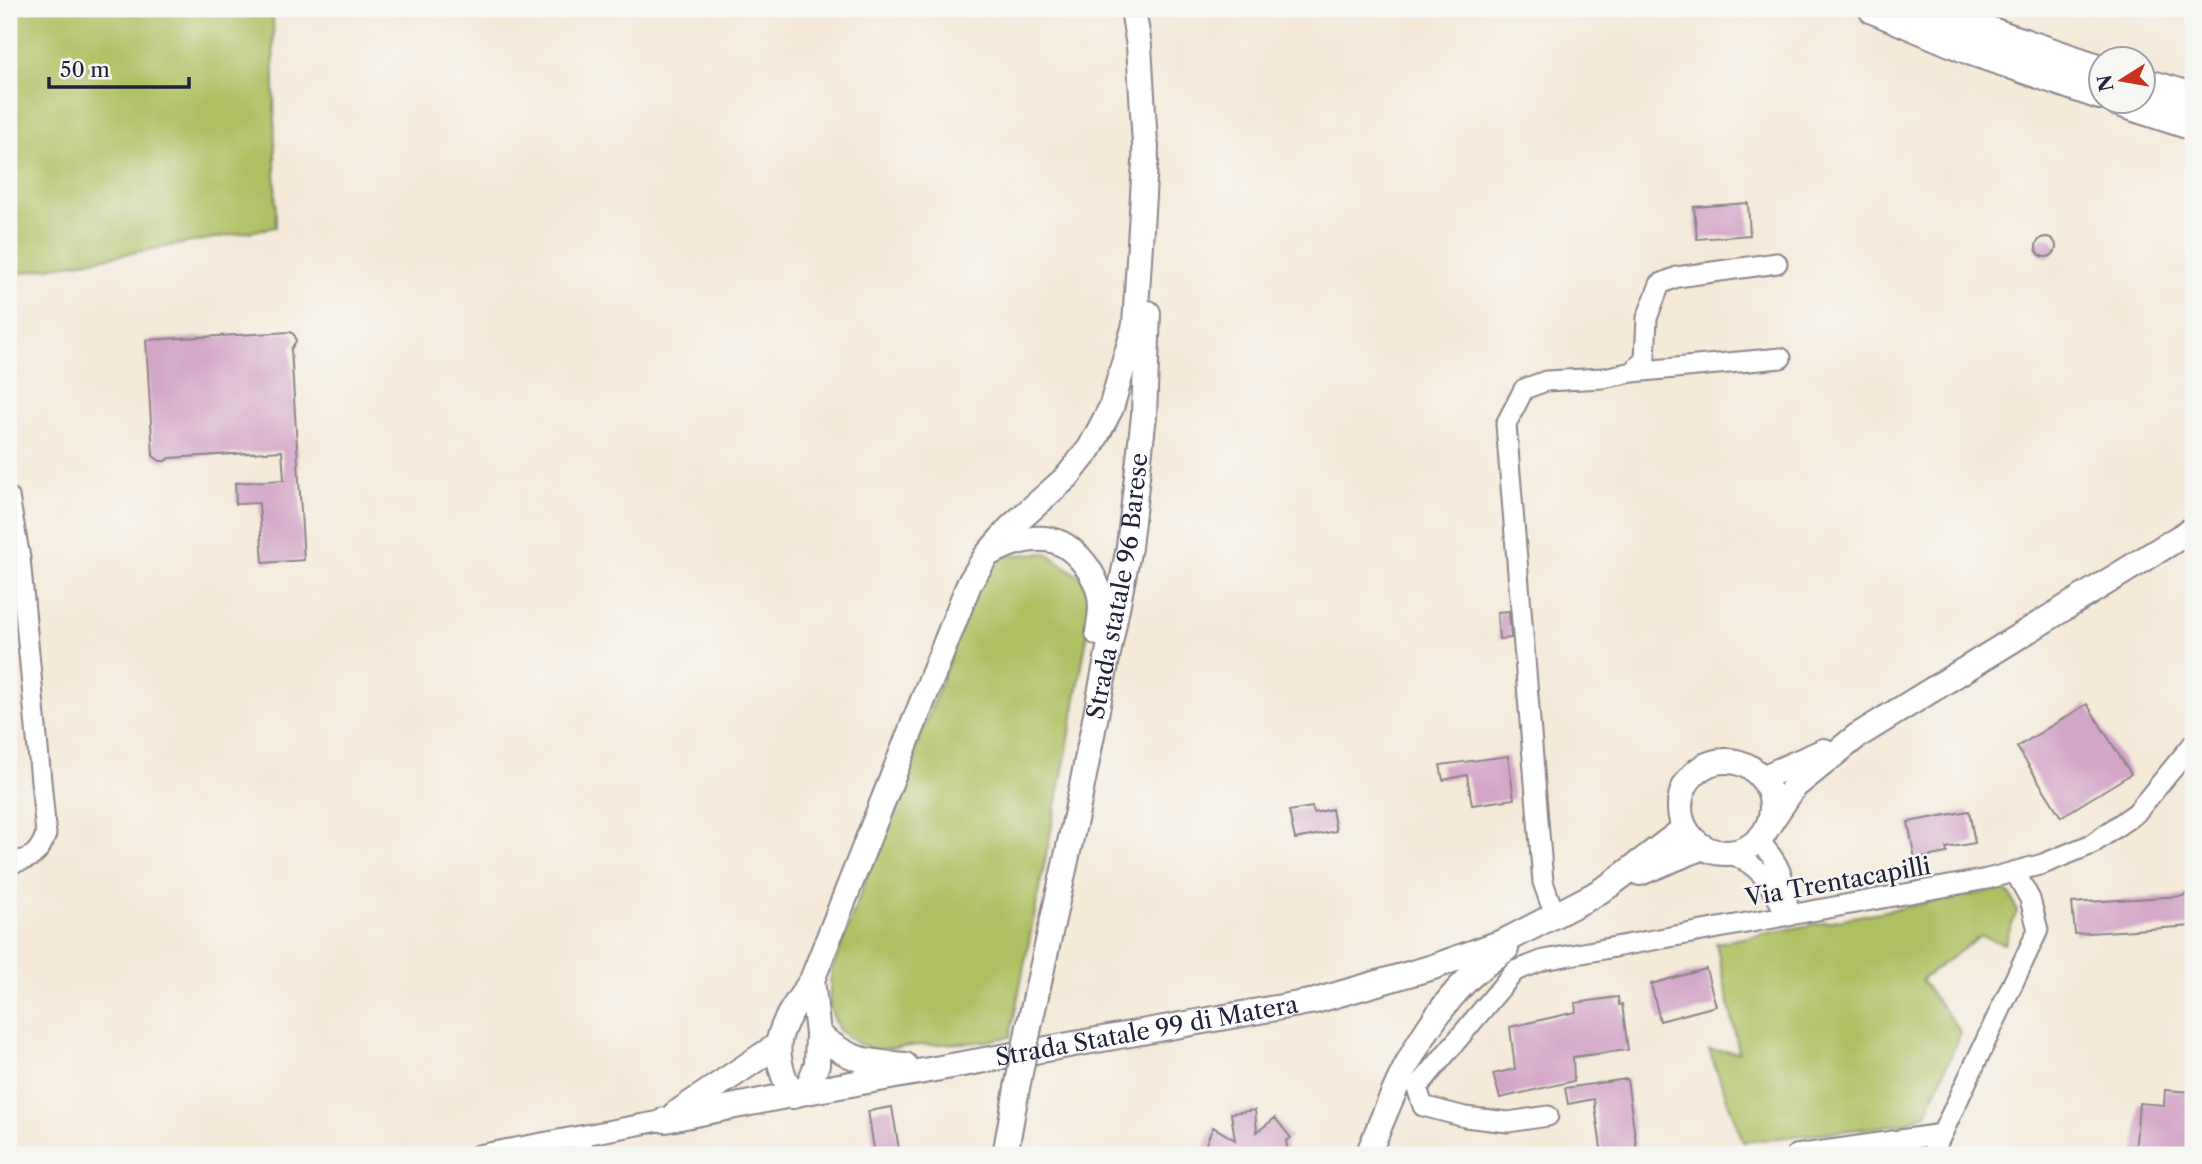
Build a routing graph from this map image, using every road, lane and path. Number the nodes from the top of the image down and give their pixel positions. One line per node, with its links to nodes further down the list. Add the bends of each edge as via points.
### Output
1 (1133, 9): 10 (main road, Strada statale 96 Barese)
2 (1873, 9): 6 (highway, via 1972,51)
3 (1924, 9): 4 (highway)
4 (2086, 64)
5 (2156, 86): 7 (highway)
6 (2086, 90)
7 (2193, 97)
8 (2156, 114): 9 (highway)
9 (2193, 126)
10 (1146, 146): 16 (main road, via 1135,325 1111,408 1090,448 1067,477); 20 (main road, Strada statale 96 Barese, via 1150,278 1144,415 1129,547)
11 (1777, 263): 13 (street, via 1678,277 1660,284 1647,317 1644,359)
12 (1781, 358): 13 (street)
13 (1633, 372): 28 (street, via 1603,379 1546,381 1524,389 1506,424 1543,883)
14 (9, 496): 25 (street, via 20,558 46,834 41,850 27,860)
15 (2193, 530): 17 (main road)
16 (986, 556): 20 (main road, via 1013,542 1047,539 1074,551 1093,574 1101,603); 31 (main road, via 969,584)
17 (1857, 736): 19 (main road); 22 (main road, via 1794,787)
18 (2193, 744): 26 (street, Via Trentacapilli, via 2136,813 2092,844)
19 (1762, 778): 21 (main road, via 1737,762 1722,761 1701,769 1686,785 1681,799); 22 (main road, via 1771,801)
20 (1077, 811): 41 (main road, Strada statale 96 Barese, bridge)
21 (1685, 828): 23 (main road); 27 (main road, Strada Statale 99 di Matera)
22 (1763, 833): 24 (main road); 29 (street, via 1781,871)
23 (1703, 847): 24 (main road); 27 (main road, Strada Statale 99 di Matera)
24 (1730, 853): 29 (street, via 1769,883)
25 (9, 863)
26 (2015, 872): 29 (street, Via Trentacapilli); 38 (street, via 2030,899 2038,930)
27 (1610, 886): 28 (main road, Strada Statale 99 di Matera)
28 (1555, 916): 30 (main road, Strada Statale 99 di Matera)
29 (1788, 916): 36 (street, Via Trentacapilli, via 1544,960 1515,971 1417,1088 1423,1106 1465,1117 1508,1122)
30 (1528, 930): 34 (main road, Strada Statale 99 di Matera, via 1443,964 1315,1001); 42 (main road, via 1468,979 1430,1025 1406,1064)
31 (812, 980): 32 (main road); 33 (main road, via 786,1020)
32 (818, 1034): 34 (main road, via 837,1050 863,1061); 35 (main road, via 817,1064)
33 (776, 1046): 35 (main road, via 781,1074); 37 (main road)
34 (937, 1068): 35 (main road, Strada Statale 99 di Matera)
35 (799, 1094): 37 (main road, Strada Statale 99 di Matera)
36 (1548, 1115)
37 (665, 1120): 39 (street)
38 (1942, 1134): 43 (street); 44 (street)
39 (583, 1146): 40 (street)
40 (478, 1155)
41 (1004, 1155)
42 (1368, 1155)
43 (1796, 1155)
44 (1932, 1155)

